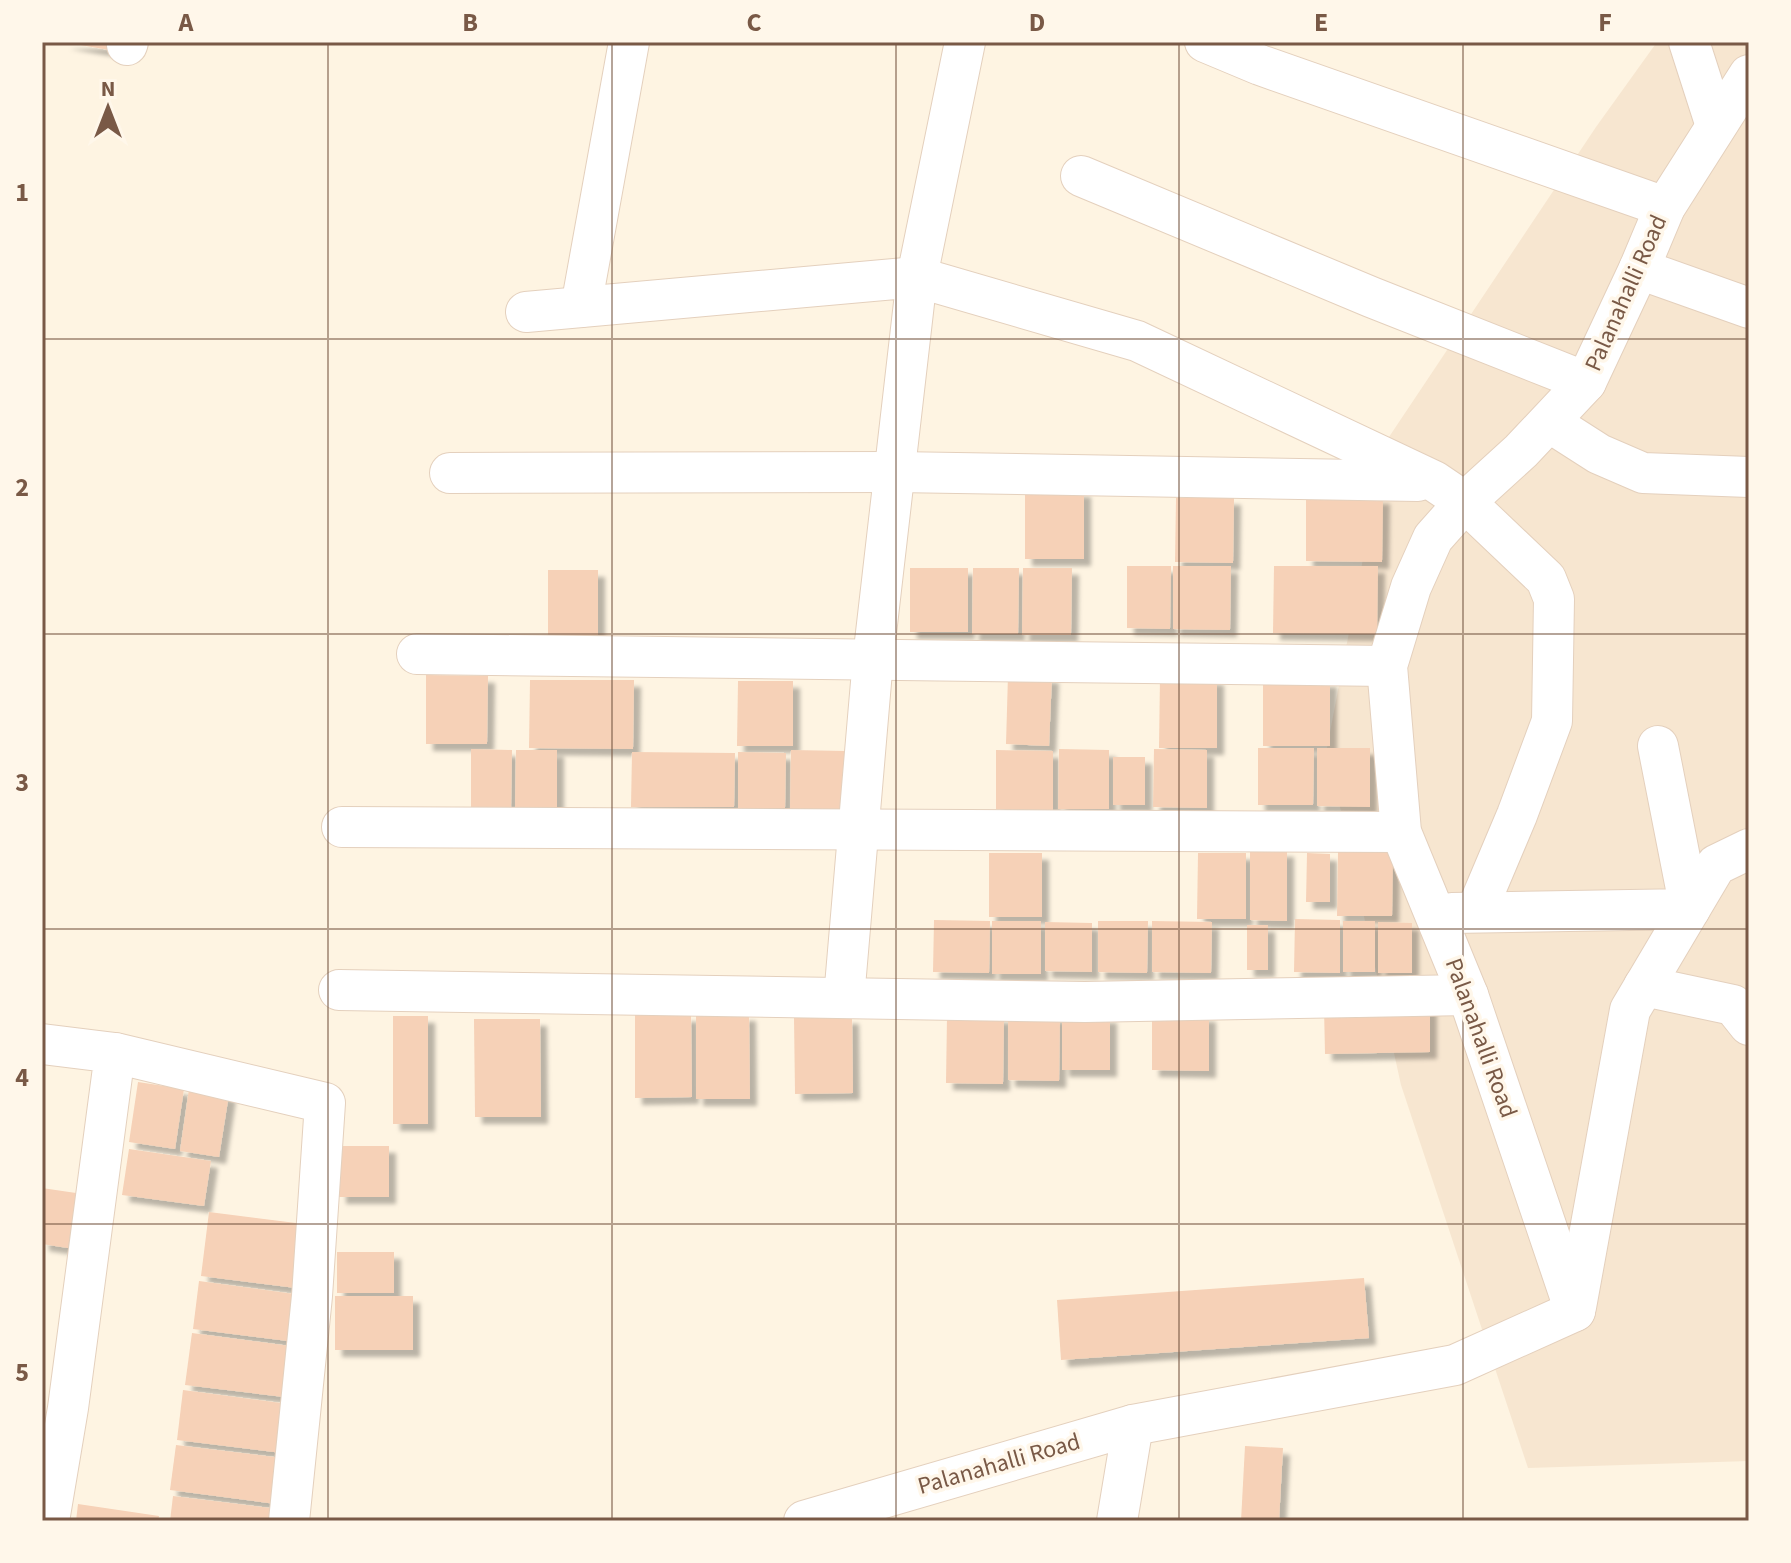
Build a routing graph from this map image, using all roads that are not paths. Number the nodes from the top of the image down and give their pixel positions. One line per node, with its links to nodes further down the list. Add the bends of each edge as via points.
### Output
1 (629, 42): 11 (street)
2 (965, 42): 10 (street)
3 (1205, 42): 8 (street)
4 (1689, 42): 6 (street)
5 (1749, 75): 6 (street, Palanahalli Road)
6 (1716, 126): 8 (street, Palanahalli Road)
7 (1081, 176): 14 (street)
8 (1665, 207): 9 (street, Palanahalli Road)
9 (1639, 269): 12 (street); 14 (street, Palanahalli Road)
10 (917, 277): 11 (street); 16 (street); 19 (street, via 1137,341)
11 (581, 307): 13 (street)
12 (1749, 308)
13 (526, 312)
14 (1586, 382): 15 (street, Palanahalli Road)
15 (1549, 422): 18 (street, via 1599,454 1643,473); 19 (street, Palanahalli Road, via 1521,451)
16 (896, 472): 17 (street); 19 (street); 21 (street)
17 (450, 473)
18 (1749, 477)
19 (1449, 492): 22 (street, Palanahalli Road); 29 (street, via 1546,579 1554,599 1552,721)
20 (417, 654): 21 (street)
21 (873, 659): 22 (street); 25 (street)
22 (1387, 666): 26 (street, Palanahalli Road)
23 (1658, 746): 28 (street)
24 (342, 827): 25 (street)
25 (859, 828): 26 (street); 34 (street)
26 (1401, 832): 30 (street, Palanahalli Road)
27 (1749, 849): 28 (street, via 1716,865)
28 (1690, 909): 29 (street); 31 (street)
29 (1476, 912): 30 (street)
30 (1434, 913): 33 (street, Palanahalli Road)
31 (1644, 986): 35 (street, via 1733,1005); 38 (street, via 1630,1010)
32 (339, 990): 34 (street)
33 (1468, 995): 34 (street, via 1085,1002); 38 (street, Palanahalli Road)
34 (844, 998)
35 (1749, 1025)
36 (42, 1044): 37 (street)
37 (115, 1053): 40 (street); 41 (street, via 325,1103)
38 (1575, 1311): 39 (street, Palanahalli Road, via 1455,1365)
39 (1133, 1425): 42 (street, Palanahalli Road); 43 (street)
40 (49, 1521)
41 (289, 1521)
42 (804, 1521)
43 (1117, 1521)

